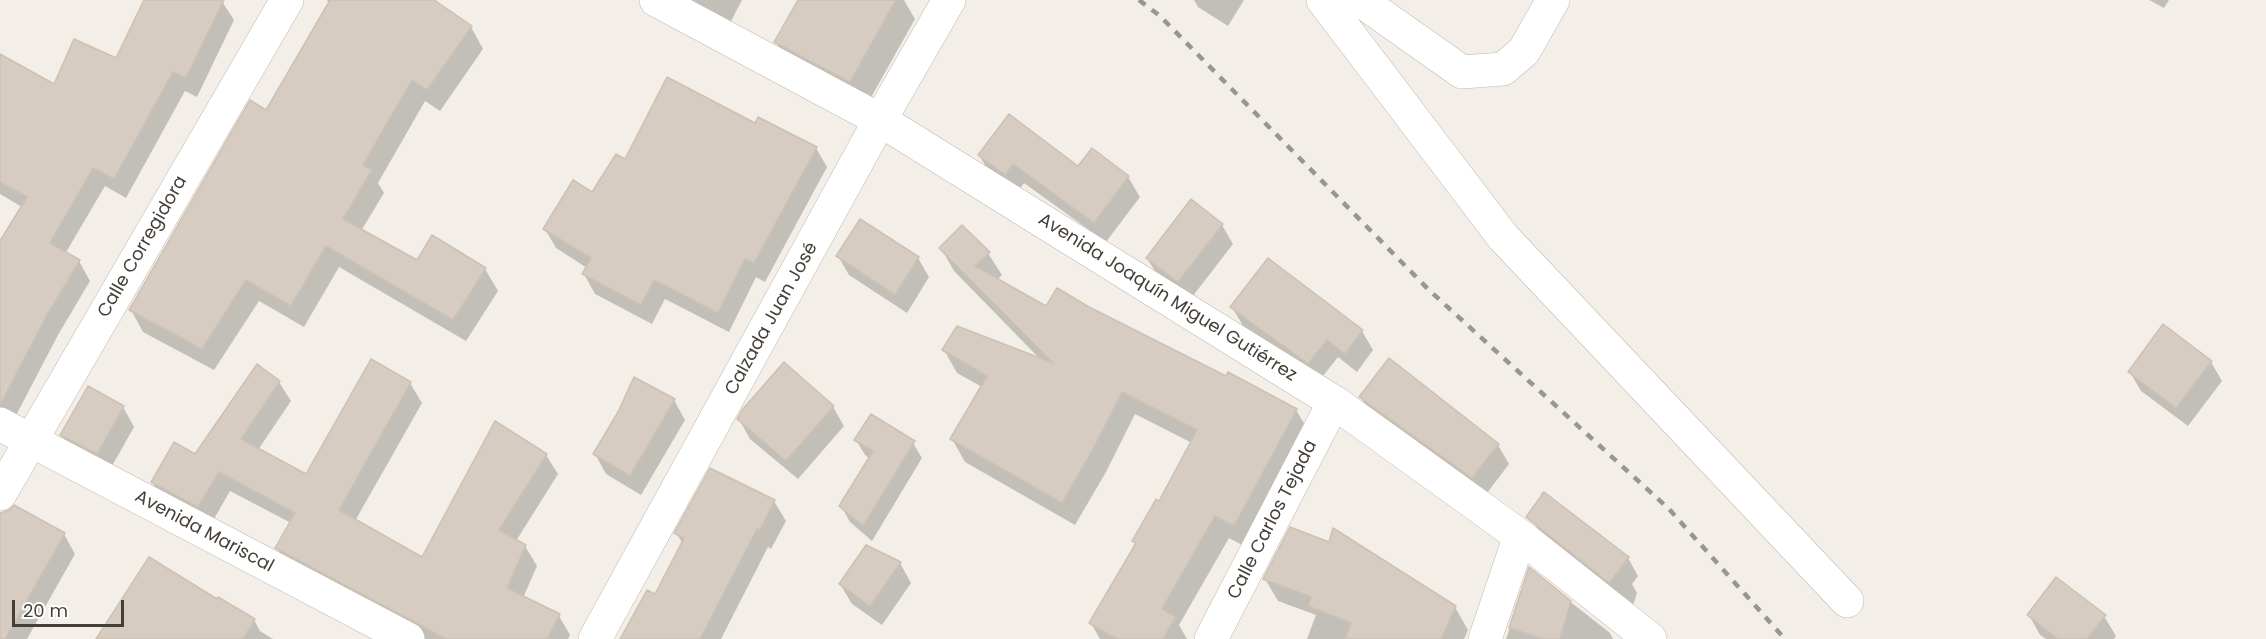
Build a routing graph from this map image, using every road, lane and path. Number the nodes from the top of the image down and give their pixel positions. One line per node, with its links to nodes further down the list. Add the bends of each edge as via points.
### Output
1 (287, 0): 10 (street, Calle Corregidora)
2 (656, 0): 7 (street, Avenida Joaquín Miguel Gutiérrez)
3 (949, 0): 7 (street, Calzada Juan José)
4 (1323, 0): 13 (street, via 1503,237)
5 (1360, 0): 6 (street, via 1462,72 1503,69 1524,51)
6 (1553, 0)
7 (880, 120): 8 (street, Avenida Joaquín Miguel Gutiérrez); 15 (street, Calzada Juan José)
8 (1334, 402): 12 (street, Avenida Joaquín Miguel Gutiérrez); 16 (street, Calle Carlos Tejada)
9 (0, 424): 10 (street, Avenida Mariscal)
10 (31, 440): 11 (street, Calle Corregidora); 14 (street, Avenida Mariscal)
11 (0, 494)
12 (1520, 536): 17 (street); 18 (street, Avenida Joaquín Miguel Gutiérrez)
13 (1847, 601)
14 (408, 639)
15 (595, 639)
16 (1211, 639)
17 (1485, 639)
18 (1650, 639)

